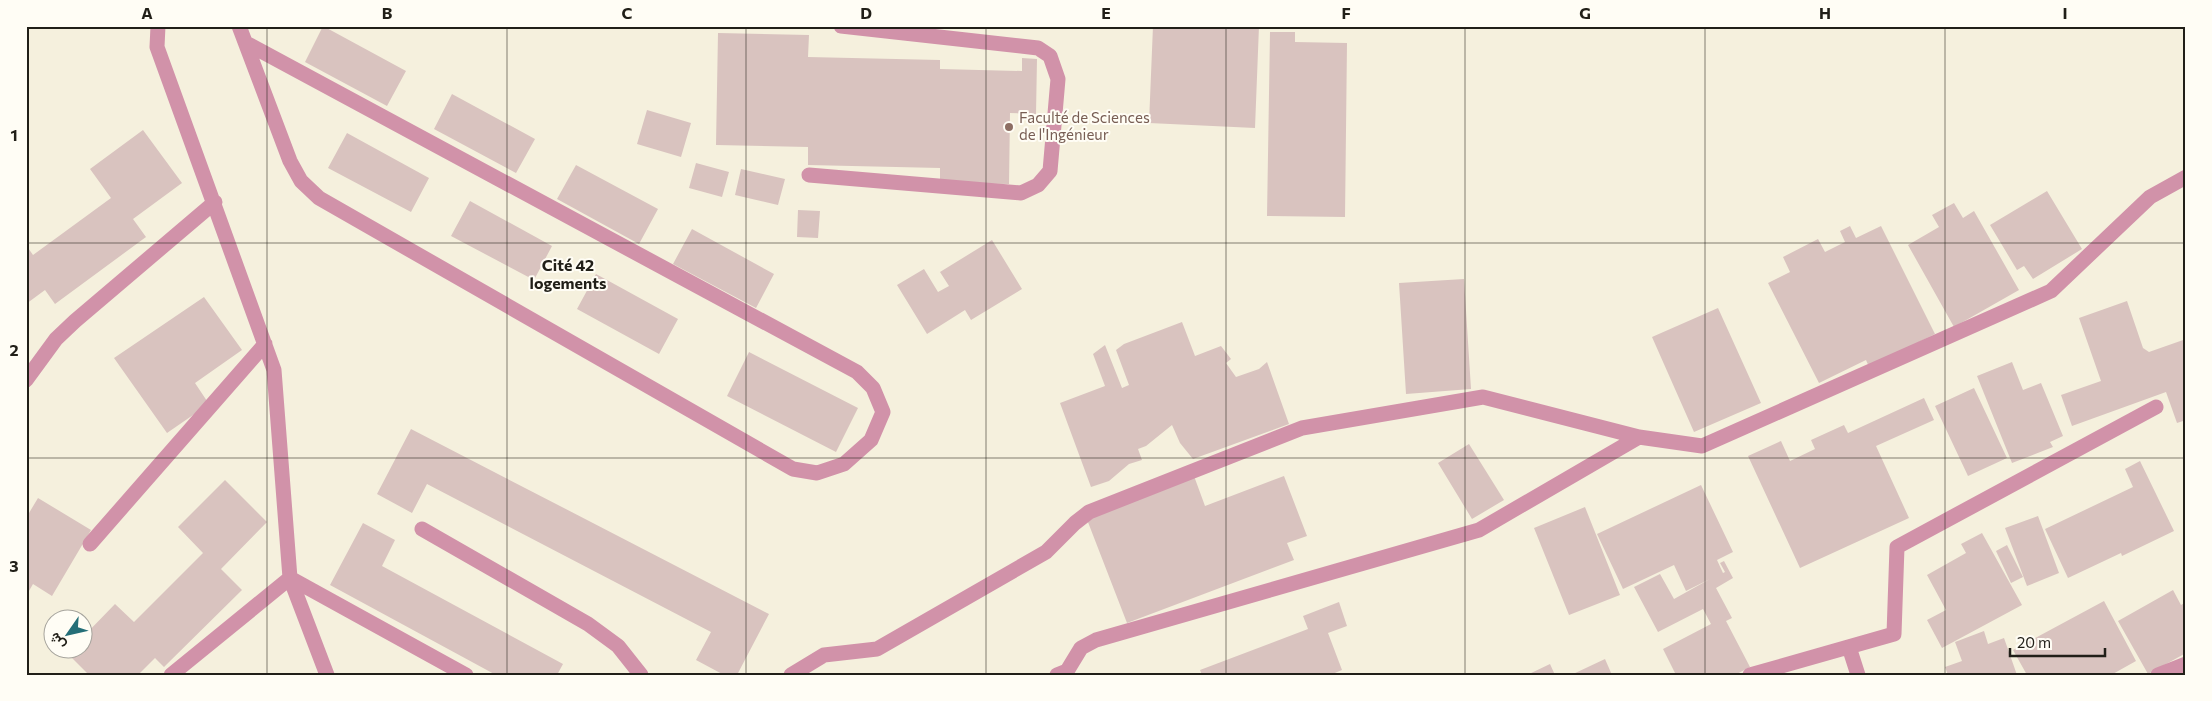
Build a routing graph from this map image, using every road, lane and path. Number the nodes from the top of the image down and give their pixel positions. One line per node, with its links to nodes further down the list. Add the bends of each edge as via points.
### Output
1 (158, 26): 7 (street, via 158,46)
2 (239, 26): 4 (street)
3 (841, 26): 5 (street, via 1038,48 1050,56 1058,79 1050,171 1038,185 1021,193)
4 (246, 43): 4 (street, via 290,162 301,181 319,198 793,469 817,473 844,464 871,440 883,412 873,388 857,372)
5 (809, 175)
6 (2186, 177): 11 (street, via 2150,197 2051,291 1702,446)
7 (215, 202): 8 (street); 9 (street, via 75,321)
8 (265, 344): 13 (street); 14 (street, via 274,370)
9 (26, 380)
10 (2156, 408): 15 (street, via 1897,547 1894,634)
11 (1639, 437): 21 (street, via 1483,397 1302,428 1089,512 1046,552 877,649 824,655); 22 (street, via 1479,530 1096,640 1081,648 1067,671)
12 (422, 529): 20 (street, via 588,624 618,646)
13 (90, 544)
14 (290, 578): 17 (street); 18 (street); 19 (street)
15 (1849, 647): 23 (street); 24 (street)
16 (2186, 664): 25 (street)
17 (171, 675)
18 (327, 675)
19 (466, 675)
20 (642, 675)
21 (791, 675)
22 (1056, 675)
23 (1750, 675)
24 (1858, 675)
25 (2158, 675)

